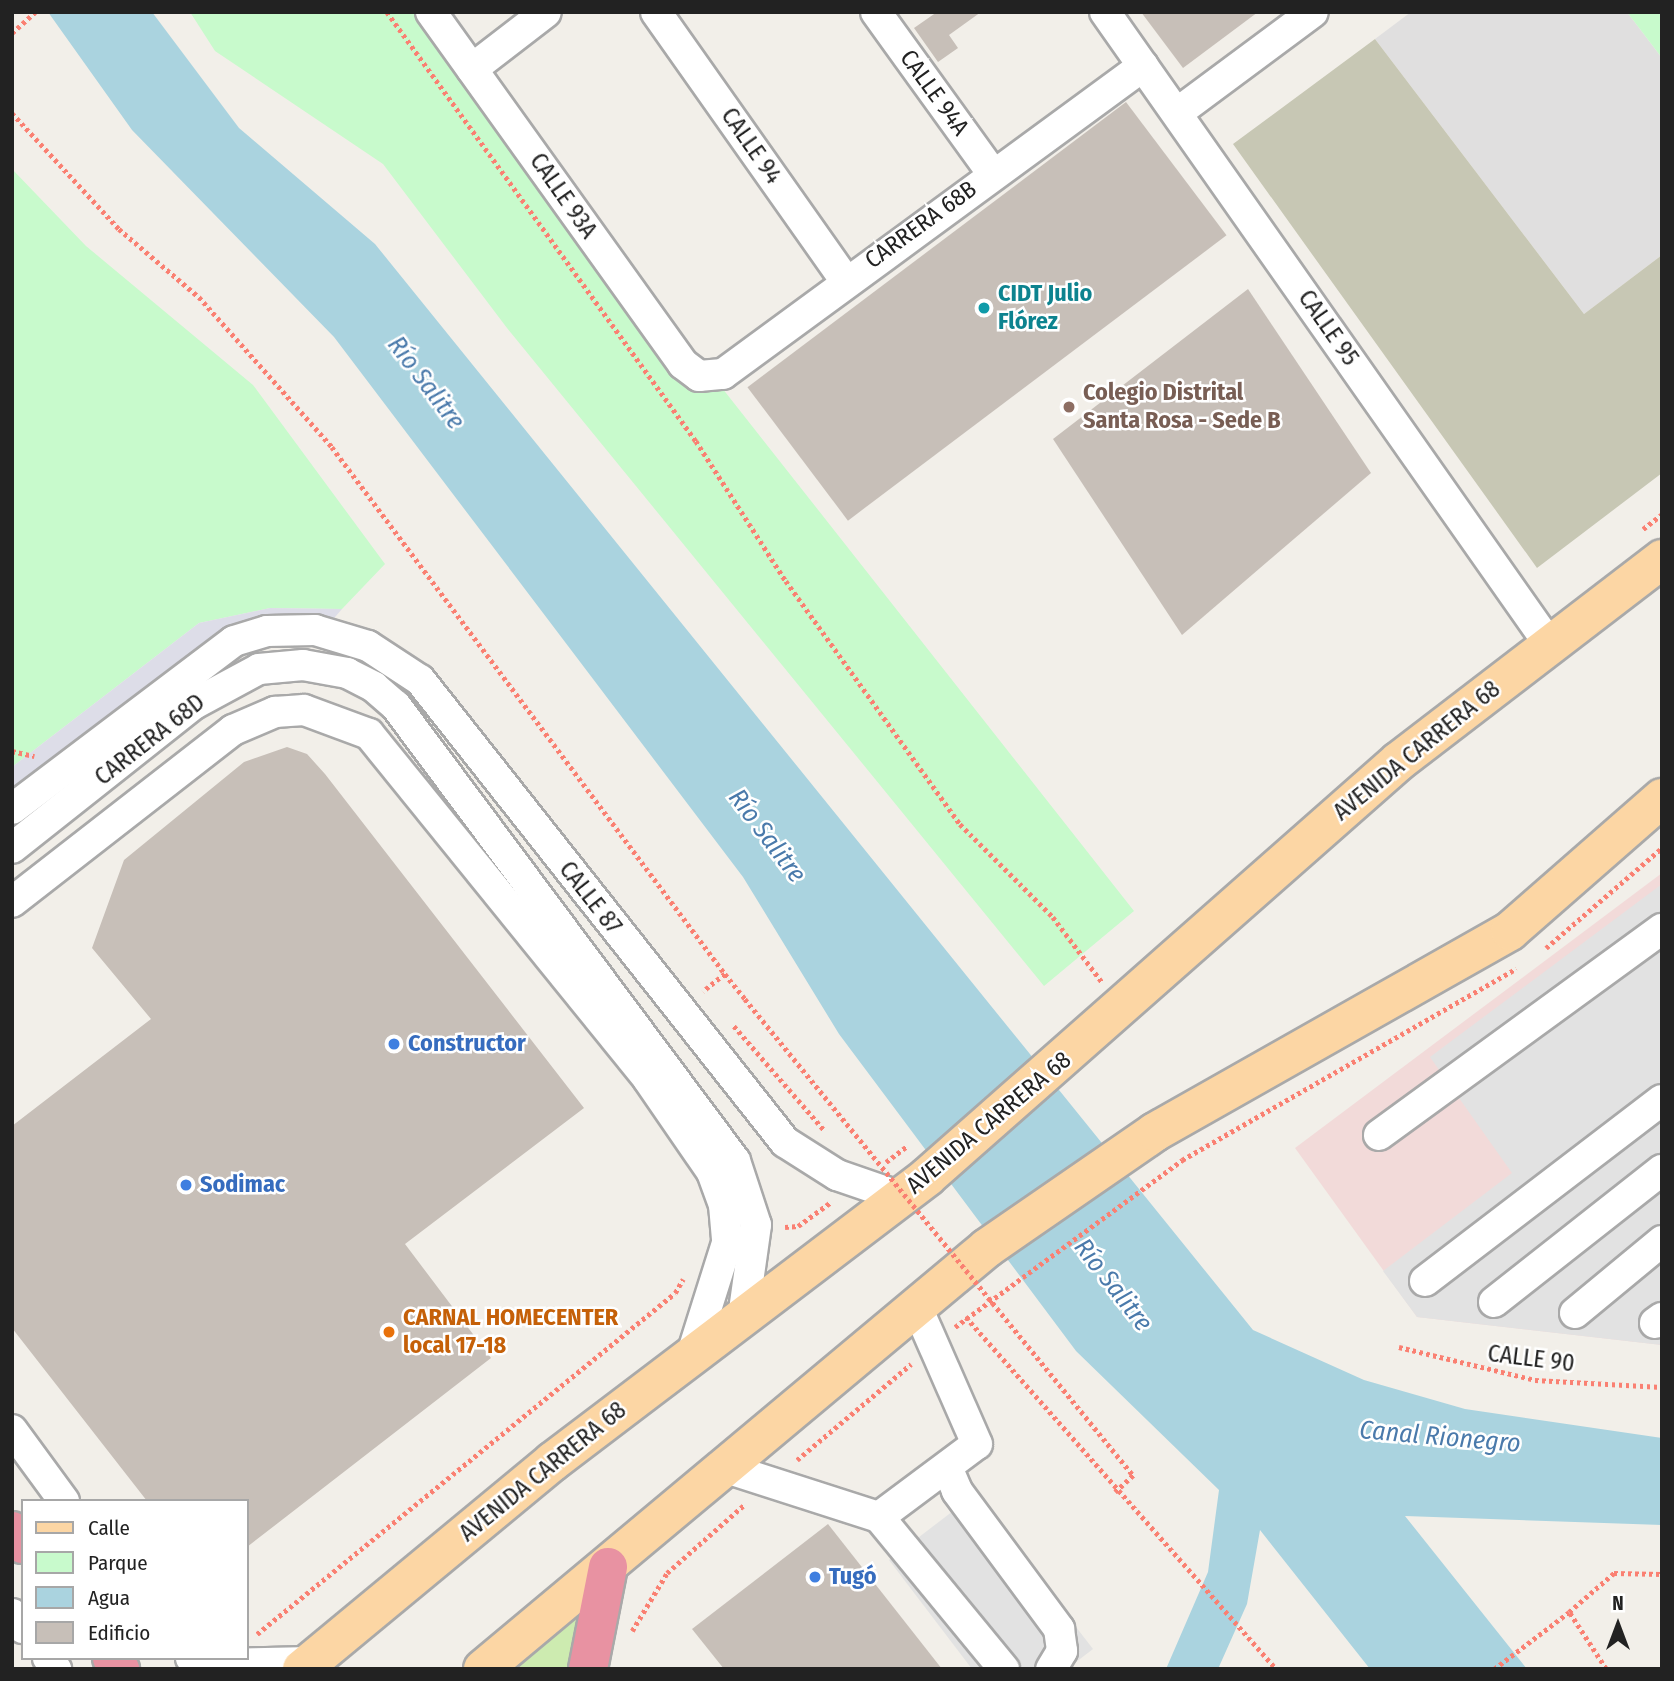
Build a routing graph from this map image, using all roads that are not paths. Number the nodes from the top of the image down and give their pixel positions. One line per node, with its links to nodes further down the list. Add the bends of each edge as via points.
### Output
1 (431, 12): 8 (street, CALLE 93A)
2 (546, 12): 8 (street)
3 (656, 12): 11 (street, CALLE 94)
4 (876, 12): 10 (street, CALLE 94A)
5 (1105, 12): 7 (street, CALLE 95)
6 (1313, 12): 9 (street)
7 (1143, 66): 9 (street, CALLE 95); 10 (street, CARRERA 68B)
8 (472, 69): 12 (street, CALLE 93A, via 683,364)
9 (1177, 113): 15 (street, CALLE 95)
10 (992, 173): 11 (street, CARRERA 68B)
11 (845, 280): 12 (street, CARRERA 68B, via 723,374)
12 (699, 376)
13 (1662, 559): 15 (main road, AVENIDA CARRERA 68)
14 (267, 631): 18 (street, CARRERA 68D, via 215,652); 25 (street, CALLE 87, via 338,635 420,680 785,1142 837,1175)
15 (1549, 644): 25 (main road, AVENIDA CARRERA 68, via 1389,769 1085,1042)
16 (303, 665): 19 (street, CARRERA 68D, via 259,669 217,689); 31 (street, CALLE 87, via 347,674 396,706 705,1114 735,1161 756,1225)
17 (1662, 798): 29 (main road, via 1510,931 1155,1132 987,1248)
18 (12, 809)
19 (12, 848)
20 (12, 902): 32 (street, via 233,730 275,712 304,710 369,734 655,1088 712,1172 727,1242)
21 (1662, 929): 23 (street)
22 (1662, 1100): 27 (street)
23 (1379, 1135)
24 (1662, 1170): 28 (street)
25 (914, 1187): 31 (main road, AVENIDA CARRERA 68)
26 (1662, 1241): 30 (street)
27 (1425, 1281)
28 (1494, 1302)
29 (917, 1307): 34 (main road); 35 (street, via 977,1444)
30 (1575, 1313)
31 (743, 1318): 32 (main road, AVENIDA CARRERA 68)
32 (691, 1357): 40 (main road, AVENIDA CARRERA 68, via 552,1461)
33 (12, 1430): 36 (street)
34 (726, 1468): 37 (street); 38 (main road)
35 (952, 1479): 37 (street); 44 (street, via 1059,1629 1062,1651)
36 (63, 1499)
37 (886, 1526): 43 (street)
38 (608, 1567): 41 (main road); 42 (highway)
39 (201, 1660): 40 (street)
40 (307, 1665)
41 (483, 1669)
42 (588, 1669)
43 (1004, 1669)
44 (1051, 1669)

